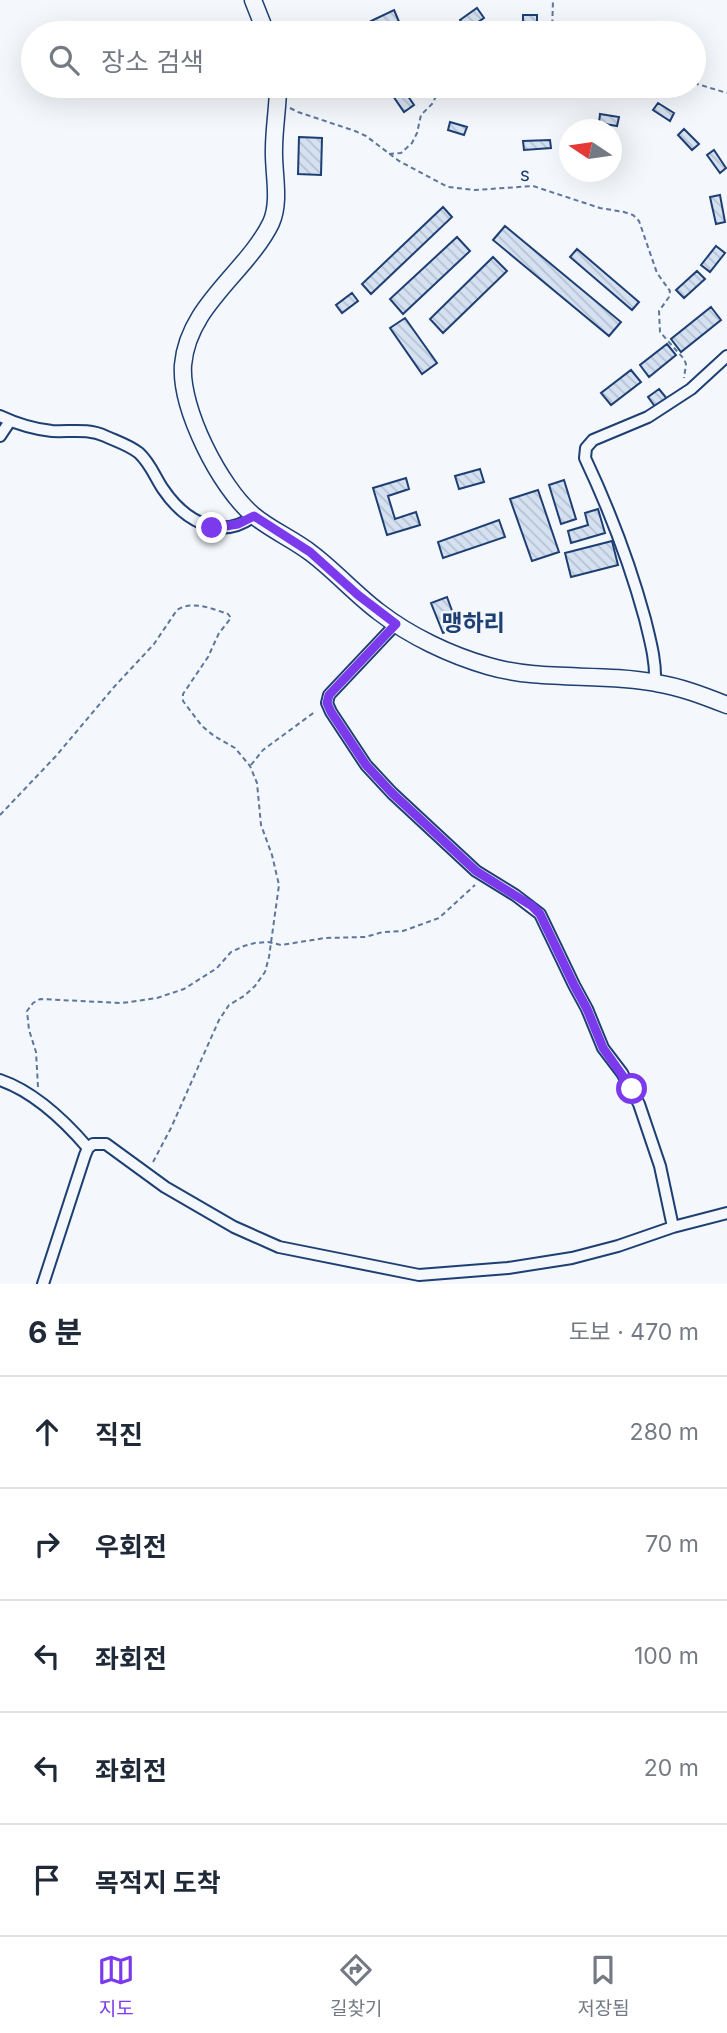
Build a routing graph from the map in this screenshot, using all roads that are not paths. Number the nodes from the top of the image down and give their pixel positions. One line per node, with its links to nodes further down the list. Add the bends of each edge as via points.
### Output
1 (253, 0): 2 (street)
2 (261, 21)
3 (278, 98): 7 (street, via 272,221 208,304 191,336 183,366 187,397 202,441 226,484)
4 (727, 356): 9 (street, via 691,389 648,417 593,440 584,453 640,602 656,665)
5 (5, 419): 6 (street); 7 (street, via 35,429 100,434 128,447 148,463 178,507 203,525 231,526)
6 (0, 436)
7 (254, 516): 8 (street, via 310,552)
8 (396, 624): 9 (street, via 488,666); 14 (street, via 329,695 327,703 366,765 441,840 484,877 540,914 603,1048 636,1096 660,1166)
9 (655, 682): 10 (street)
10 (727, 705)
11 (0, 1080): 12 (street, via 34,1097)
12 (88, 1148): 14 (street, via 107,1144 166,1187 263,1241 404,1273 436,1275 546,1264); 15 (street)
13 (727, 1213): 14 (street)
14 (673, 1227)
15 (43, 1284)

